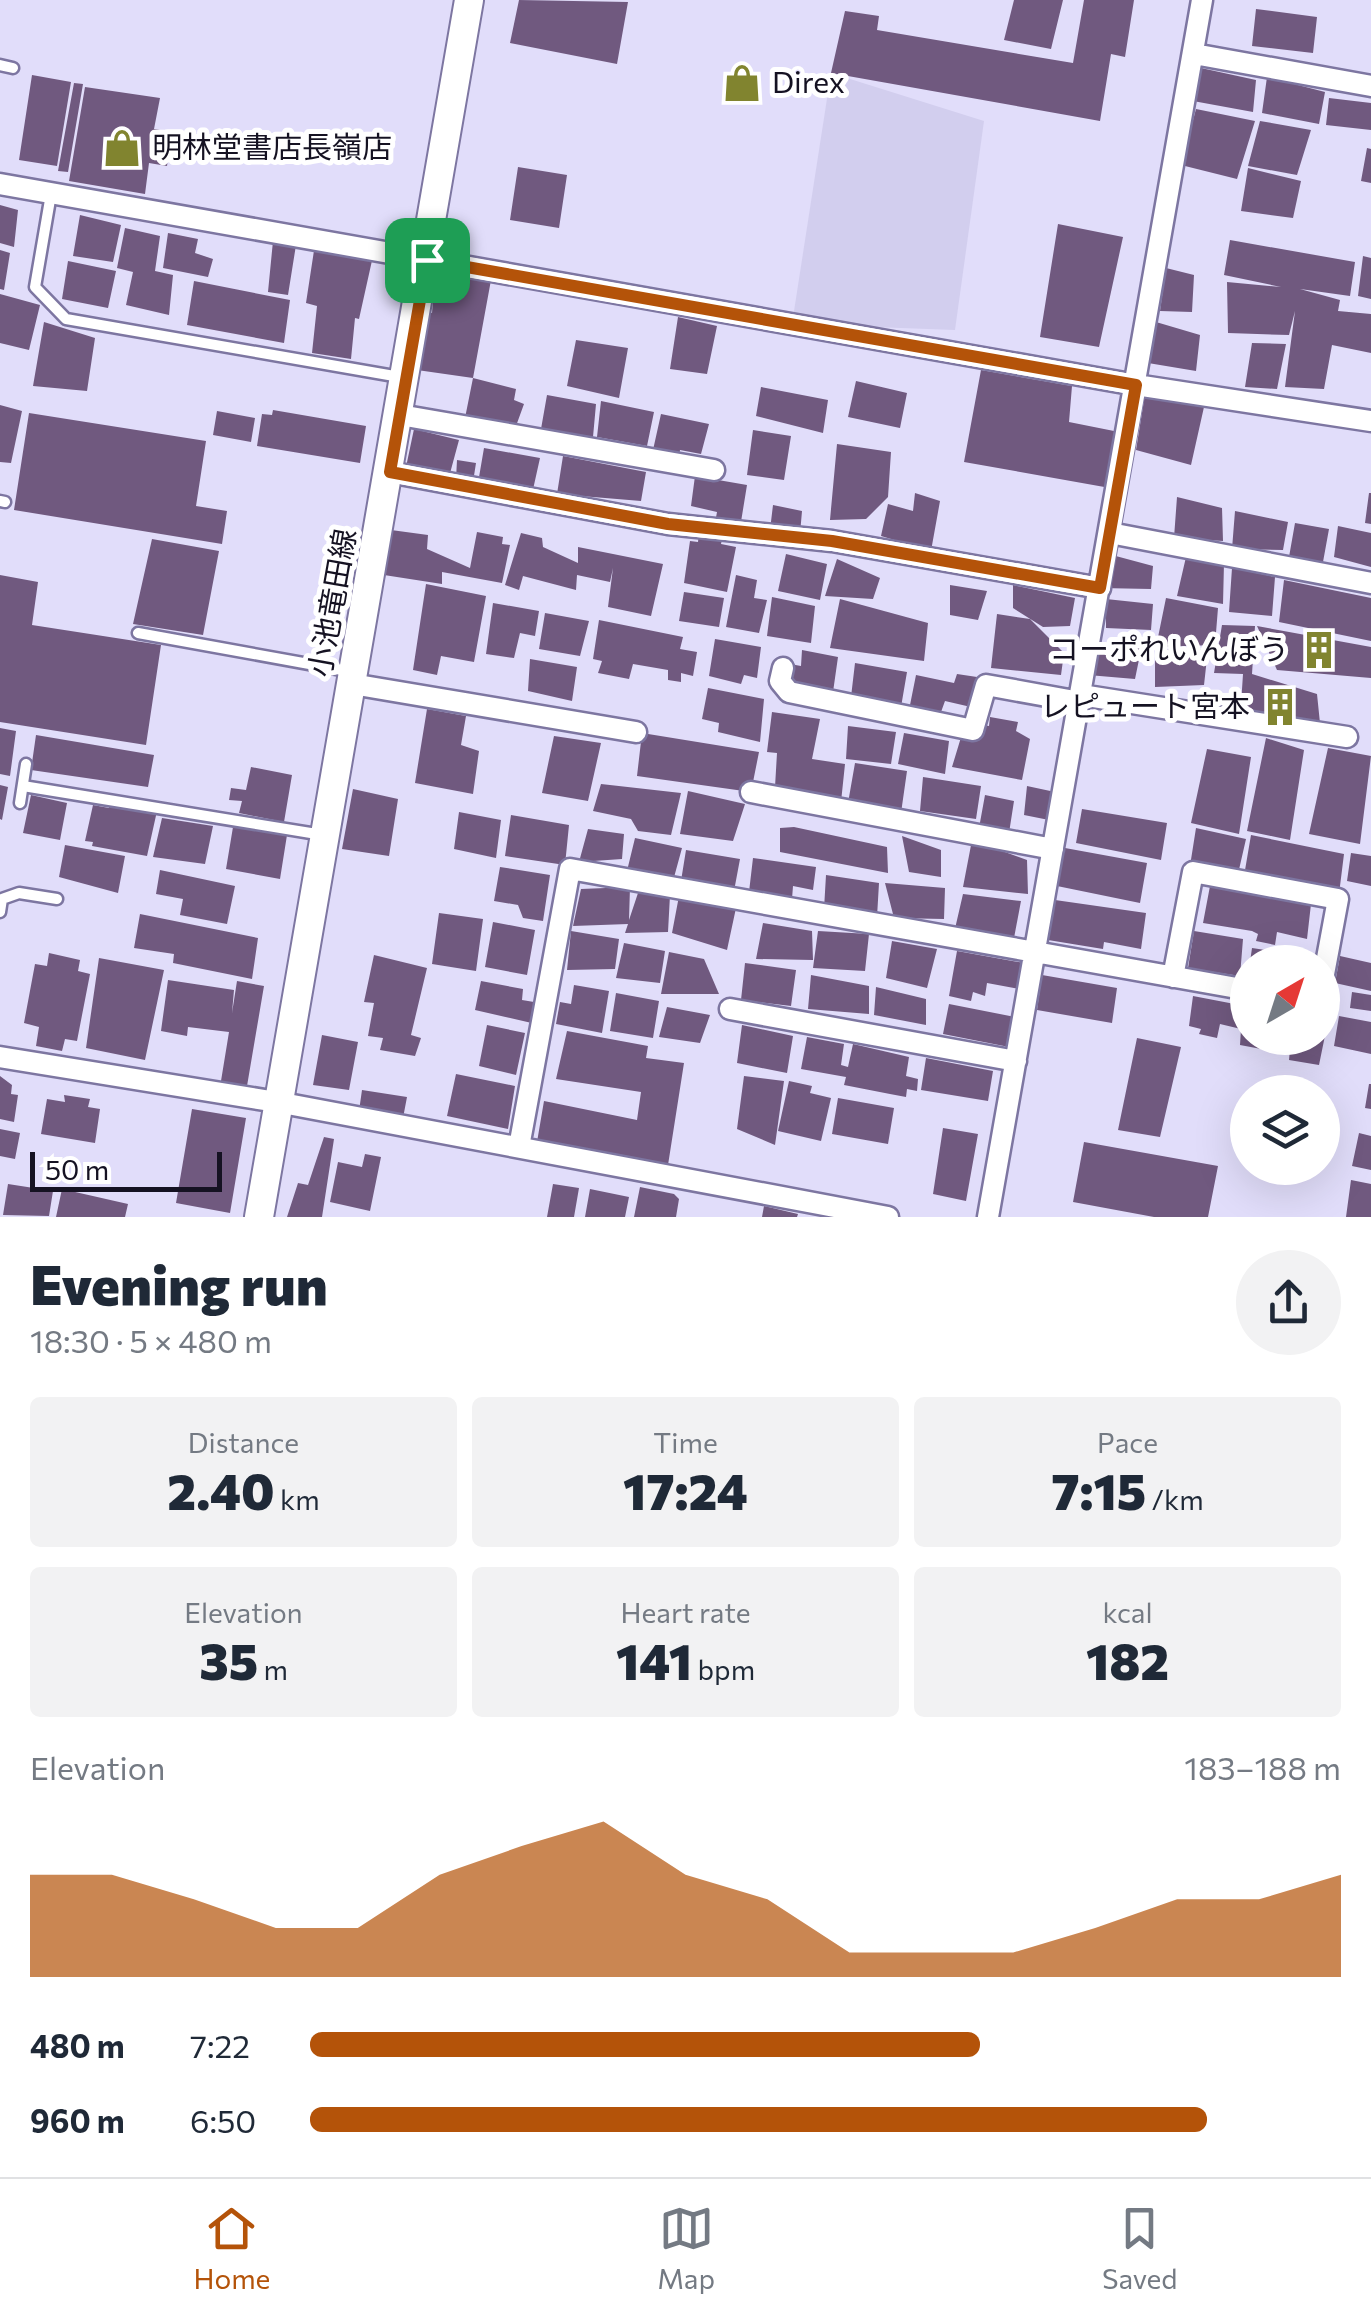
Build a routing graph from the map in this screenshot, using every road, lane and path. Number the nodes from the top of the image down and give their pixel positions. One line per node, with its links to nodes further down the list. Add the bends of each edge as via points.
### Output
1 (470, 0): 9 (main road, 小池竜田線)
2 (1202, 0): 3 (street)
3 (1194, 54): 6 (street); 11 (street)
4 (0, 66): 5 (lane)
5 (13, 68)
6 (1371, 86)
7 (0, 184): 8 (street)
8 (51, 192): 9 (street); 10 (lane, via 35,288 66,319)
9 (427, 260): 10 (main road, 小池竜田線); 11 (street)
10 (406, 378): 12 (main road, 小池竜田線)
11 (1136, 385): 13 (street); 16 (street)
12 (400, 415): 14 (street); 15 (main road, 小池竜田線)
13 (1371, 421)
14 (714, 470)
15 (390, 472): 18 (street, via 668,524 832,541); 21 (main road, 小池竜田線)
16 (1110, 533): 17 (street); 18 (street)
17 (1371, 583)
18 (1100, 588): 22 (street)
19 (138, 633): 21 (lane)
20 (783, 668): 22 (street, via 780,681 789,692 973,730 986,685)
21 (353, 678): 23 (street); 29 (main road, 小池竜田線)
22 (1080, 698): 24 (street); 30 (street)
23 (636, 732)
24 (1347, 737)
25 (26, 764): 26 (lane)
26 (23, 786): 28 (lane); 29 (lane)
27 (751, 792): 30 (street)
28 (20, 803)
29 (324, 836): 40 (main road, 小池竜田線)
30 (1054, 849): 34 (street)
31 (57, 899): 32 (lane, via 19,893 2,899)
32 (0, 912)
33 (1329, 945): 35 (street, via 1338,899 1194,872)
34 (1035, 954): 35 (street); 39 (street); 41 (street, via 570,869)
35 (1172, 977): 36 (street)
36 (1230, 987)
37 (730, 1009): 39 (street)
38 (0, 1057): 40 (street)
39 (1016, 1061): 44 (street)
40 (278, 1102): 41 (street); 42 (main road, 小池竜田線)
41 (519, 1147): 43 (street)
42 (259, 1217)
43 (888, 1217)
44 (988, 1217)

